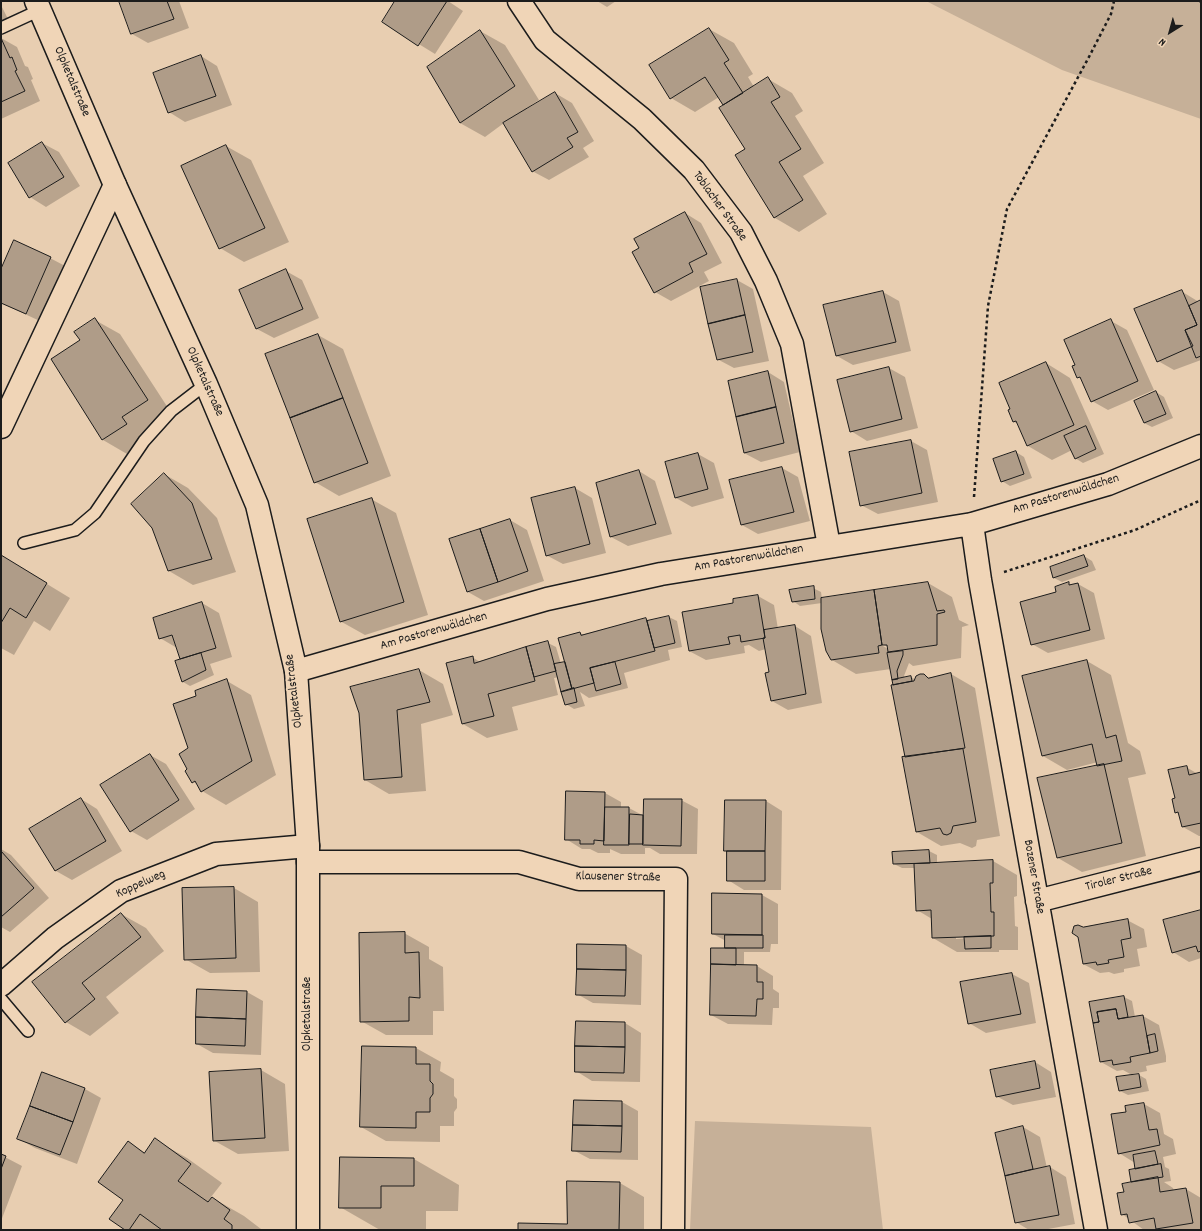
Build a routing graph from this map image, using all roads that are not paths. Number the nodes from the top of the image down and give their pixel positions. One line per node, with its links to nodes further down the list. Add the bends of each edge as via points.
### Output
1 (519, 1): 10 (street, Toblacher Straße, via 545,40 642,119 694,170 741,232 766,281 792,344)
2 (38, 6): 3 (lane); 4 (street, Olpketalstraße)
3 (1, 28)
4 (115, 185): 5 (street, Olpketalstraße); 6 (street)
5 (206, 384): 9 (lane, via 171,411 144,441 95,513 74,530); 11 (street, Olpketalstraße, via 258,505)
6 (1, 426)
7 (1201, 446): 8 (street, Am Pastorenwäldchen, via 1108,484)
8 (972, 524): 10 (street, Am Pastorenwäldchen); 14 (street, Bozener Straße)
9 (24, 543)
10 (829, 546): 11 (street, Am Pastorenwäldchen, via 661,574 547,599)
11 (296, 671): 12 (street, Olpketalstraße)
12 (308, 854): 15 (street, Koppelweg, via 216,854 121,892 55,938); 18 (street, Olpketalstraße); 19 (street, Klausener Straße, via 520,862 579,879 676,879)
13 (1201, 859): 14 (street, Tiroler Straße)
14 (1037, 901): 20 (street, Bozener Straße)
15 (1, 985)
16 (1, 999): 17 (lane)
17 (28, 1031)
18 (308, 1230)
19 (673, 1230)
20 (1096, 1230)

